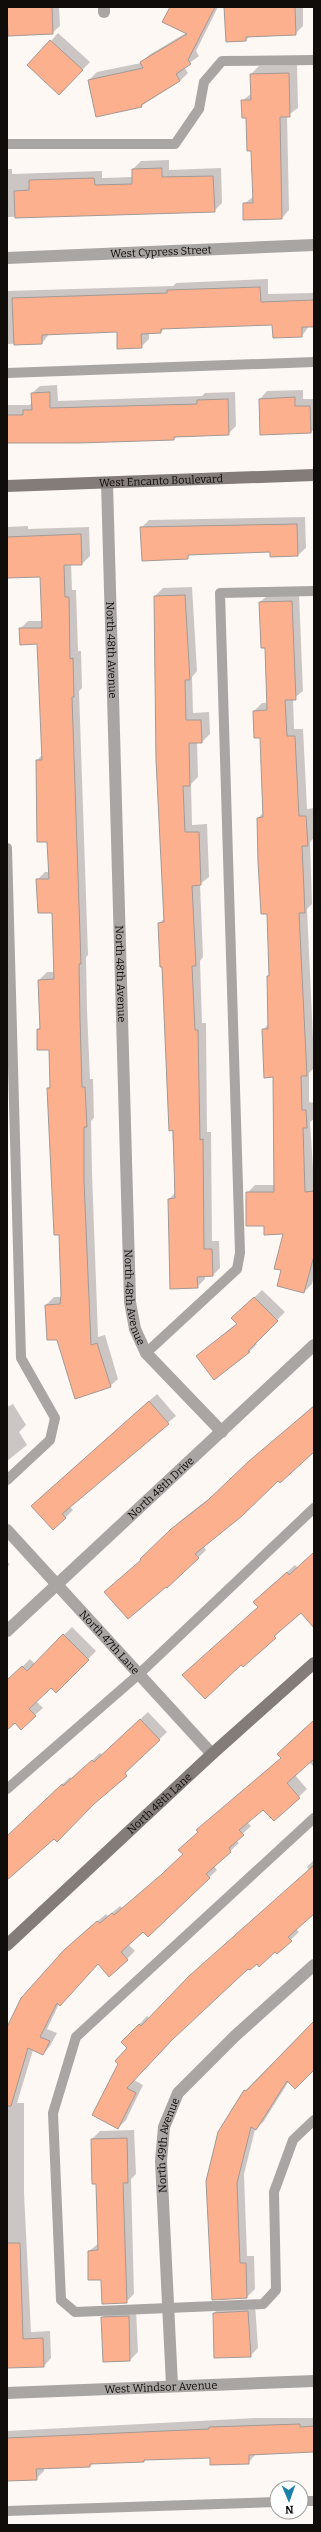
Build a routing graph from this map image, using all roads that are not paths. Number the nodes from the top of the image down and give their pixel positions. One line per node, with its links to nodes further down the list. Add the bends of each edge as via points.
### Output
1 (314, 60): 2 (lane, via 222,61 204,82 199,109 175,144)
2 (7, 144)
3 (314, 245): 4 (street, West Cypress Street)
4 (7, 258)
5 (314, 362): 6 (lane)
6 (7, 372)
7 (314, 475): 8 (street, West Encanto Boulevard)
8 (107, 483): 9 (street, West Encanto Boulevard); 13 (street, North 48th Avenue, via 127,1277 135,1329)
9 (7, 486)
10 (314, 591): 13 (lane, via 220,593 240,1253 237,1269)
11 (7, 848): 15 (lane, via 21,1358 55,1418 50,1440)
12 (314, 1345): 14 (street, North 48th Drive)
13 (146, 1353): 14 (street, North 48th Avenue)
14 (222, 1432): 18 (street, North 48th Drive)
15 (7, 1480)
16 (314, 1508): 21 (lane)
17 (7, 1530): 18 (street, North 47th Lane)
18 (56, 1586): 19 (street, North 48th Drive); 21 (street, North 47th Lane)
19 (7, 1631)
20 (314, 1663): 22 (street, North 48th Lane)
21 (138, 1675): 22 (street, North 47th Lane); 23 (lane)
22 (212, 1754): 25 (street, North 48th Lane)
23 (7, 1789)
24 (314, 1818): 28 (lane, via 76,2037 53,2113 61,2300 75,2312)
25 (7, 1945)
26 (314, 1965): 28 (street, North 49th Avenue, via 235,2036 178,2093 164,2128 161,2161)
27 (314, 2120): 28 (lane, via 293,2140 274,2192 276,2290 262,2304)
28 (169, 2309): 30 (street, North 49th Avenue)
29 (314, 2381): 30 (street, West Windsor Avenue)
30 (172, 2385): 31 (street, West Windsor Avenue)
31 (7, 2393)
32 (269, 2502): 33 (lane)
33 (7, 2511)

